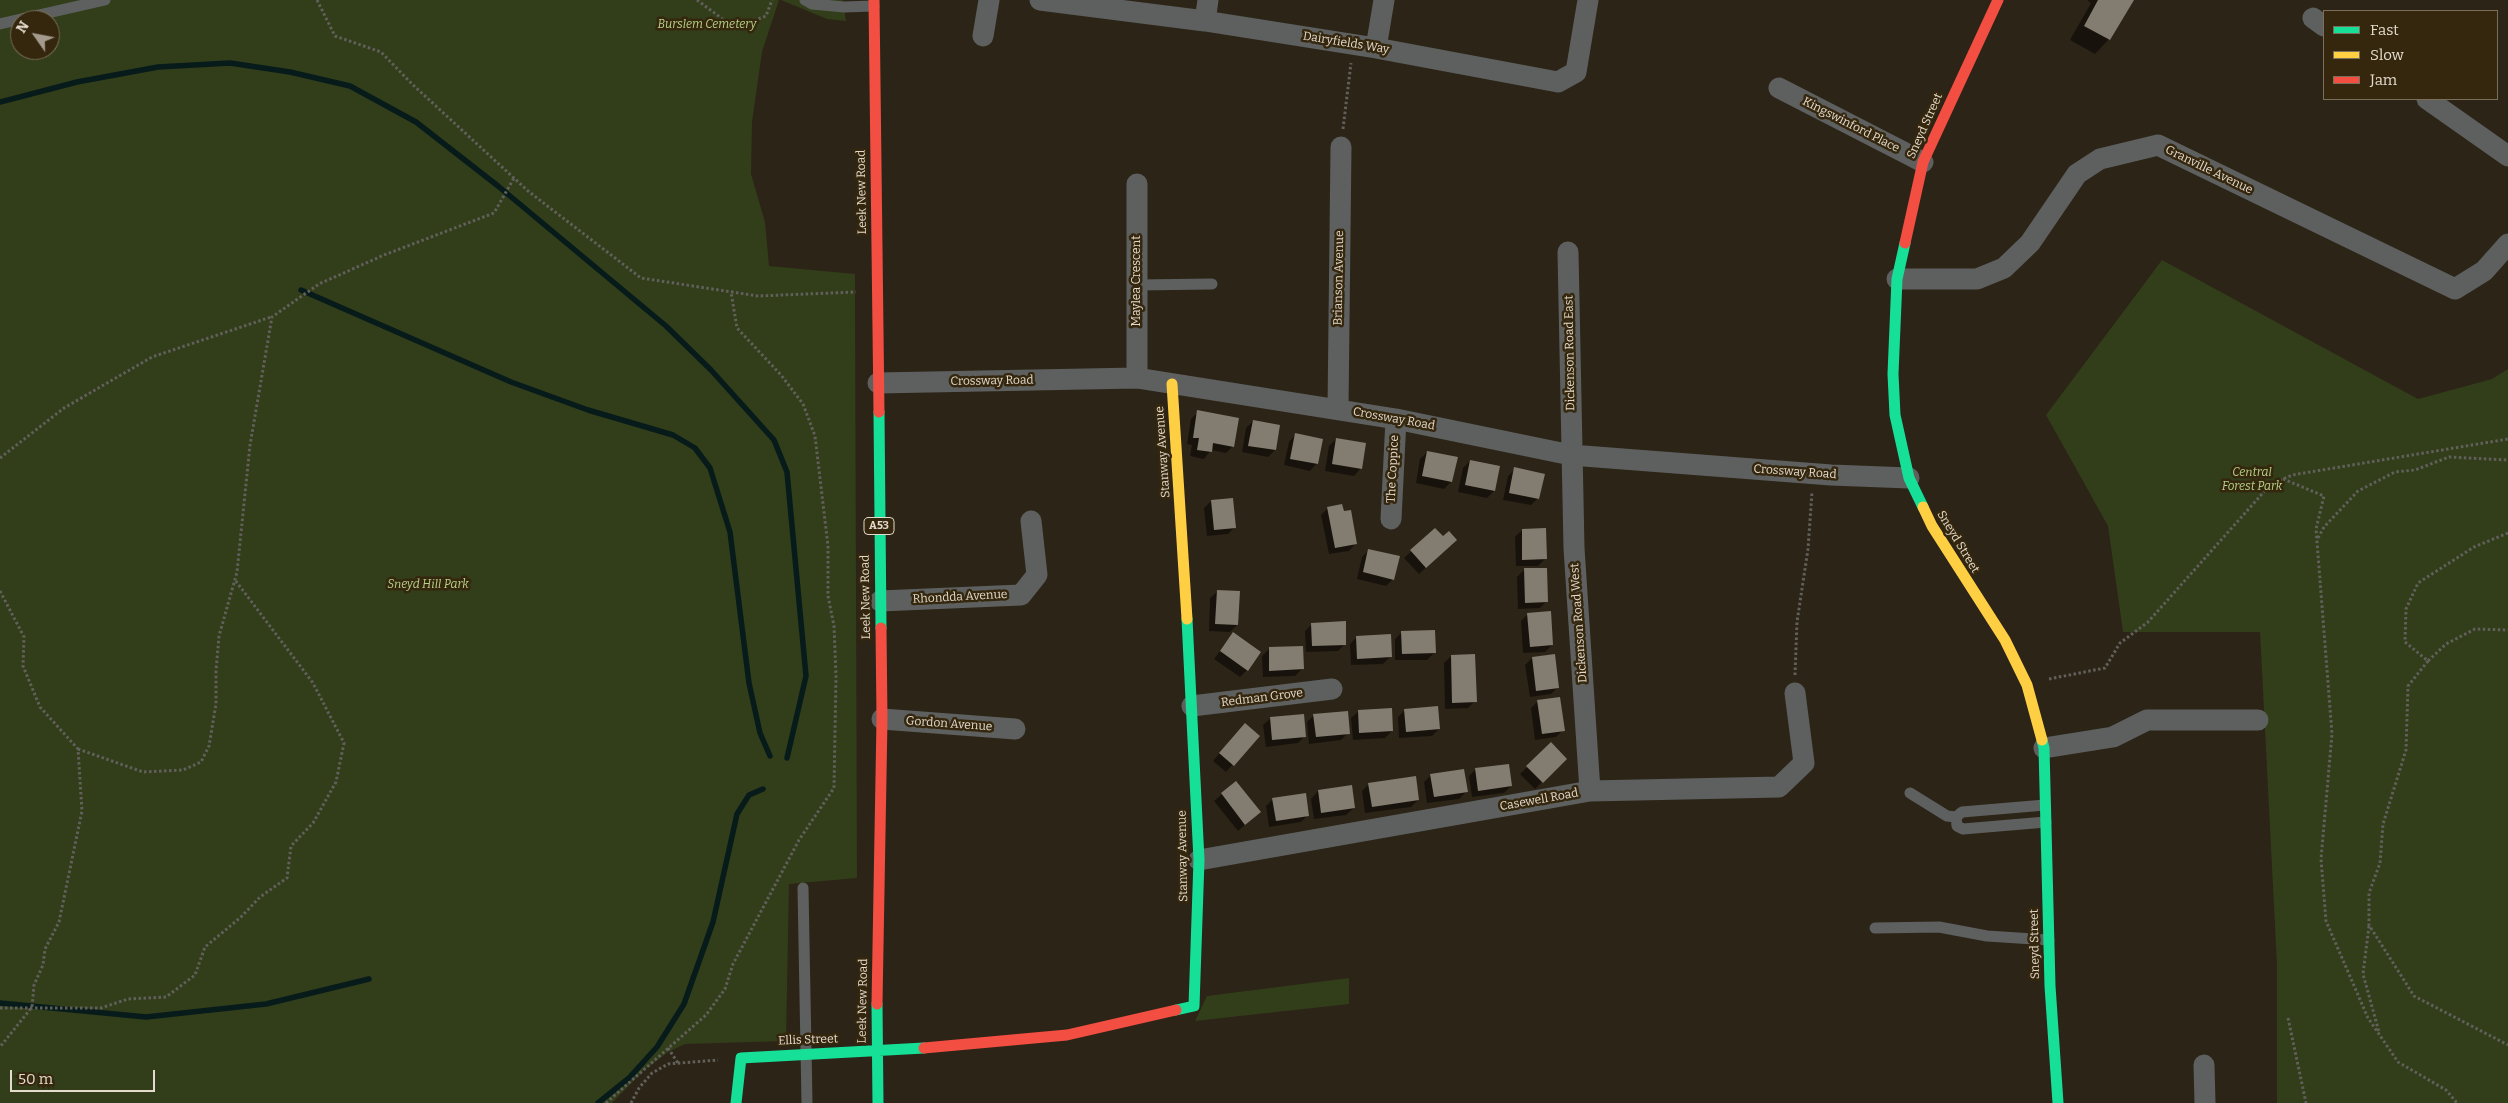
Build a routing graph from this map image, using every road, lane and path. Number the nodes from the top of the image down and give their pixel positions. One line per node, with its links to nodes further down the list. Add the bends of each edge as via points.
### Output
1 (105, 0): 14 (lane)
2 (317, 0): 23 (path, via 335,36 381,52)
3 (697, 0): 4 (path, via 728,23 744,24 766,16)
4 (772, 0)
5 (805, 0): 12 (lane, via 812,4 844,7)
6 (989, 0): 15 (street)
7 (1040, 0): 13 (street, Dairyfields Way)
8 (1208, 0): 13 (street)
9 (1384, 0): 17 (street)
10 (1588, 0): 17 (street, Dairyfields Way, via 1576,72 1558,82)
11 (1998, 0): 22 (main road, Sneyd Street)
12 (874, 3): 30 (main road, Leek New Road / A53)
13 (1205, 21): 16 (street, Dairyfields Way)
14 (0, 24)
15 (983, 36)
16 (1353, 44): 17 (street, Dairyfields Way); 20 (path)
17 (1376, 48)
18 (1779, 88): 22 (street, Kingswinford Place)
19 (2428, 100): 21 (street)
20 (1341, 146): 36 (street, Brianson Avenue)
21 (2508, 156)
22 (1923, 162): 27 (main road, Sneyd Street)
23 (514, 178): 31 (path, via 641,278); 32 (path, via 494,213 319,284)
24 (1137, 184): 29 (street, Maylea Crescent)
25 (2508, 244): 27 (street, Granville Avenue, via 2484,271 2456,289 2158,145 2100,159 2078,174 2030,243 2004,268 1977,279)
26 (1568, 252): 39 (street, Dickenson Road East)
27 (1896, 279): 43 (main road, Sneyd Street, via 1895,415)
28 (1212, 284): 29 (lane)
29 (1137, 285): 33 (street, Maylea Crescent)
30 (876, 291): 31 (path, via 758,296); 34 (main road, Leek New Road / A53)
31 (731, 292): 79 (path, via 736,328 781,375 802,404 815,436 828,546 828,596 834,626 834,788 798,840 733,964 725,990 706,1015)
32 (272, 317): 40 (path, via 152,357 64,408); 49 (path, via 250,445)
33 (1136, 378): 34 (street, Crossway Road); 35 (street, Crossway Road)
34 (878, 383): 51 (main road, Leek New Road / A53)
35 (1172, 384): 36 (street, Crossway Road); 57 (main road, Stanway Avenue)
36 (1338, 409): 37 (street, Crossway Road)
37 (1396, 419): 39 (street, Crossway Road); 45 (street, The Coppice)
38 (2508, 439): 44 (path)
39 (1571, 454): 42 (street, Crossway Road); 63 (street, Dickenson Road West)
40 (0, 458)
41 (2508, 460): 48 (path, via 2449,458 2415,470 2395,472 2358,491 2324,527)
42 (1814, 474): 43 (street, Crossway Road); 56 (path, via 1808,549 1797,622)
43 (1909, 478): 54 (main road, Sneyd Street, via 1932,526 2005,640)
44 (2283, 479): 48 (path, via 2324,496 2316,529); 54 (path, via 2270,485 2148,622 2120,642 2105,668)
45 (1391, 520)
46 (1031, 521): 51 (street, Rhondda Avenue, via 1037,575 1021,595)
47 (2508, 533): 53 (path, via 2474,546 2418,583 2406,609 2405,642)
48 (2317, 540): 76 (path, via 2332,734 2321,859 2326,921 2368,1018)
49 (235, 580): 62 (path, via 219,636 216,704 209,746 201,762 184,770 143,772); 73 (path, via 313,683 344,743 336,782 313,823 291,846 287,878 260,897 205,947 194,975 166,997 128,999 101,1008)
50 (0, 591): 62 (path, via 24,637 23,666 40,707)
51 (880, 601): 58 (main road, Leek New Road / A53)
52 (2508, 630): 53 (path, via 2475,629 2446,644)
53 (2428, 661): 70 (path, via 2408,686 2406,750 2382,824 2380,863 2369,893)
54 (2027, 684): 61 (main road, Sneyd Street)
55 (1332, 689): 57 (street, Redman Grove)
56 (1795, 693): 63 (street, Casewell Road, via 1804,763 1779,787)
57 (1192, 706): 68 (main road, Stanway Avenue)
58 (882, 719): 60 (street, Gordon Avenue); 80 (main road, Leek New Road / A53)
59 (2258, 720): 61 (street, via 2147,720 2113,737)
60 (1015, 729)
61 (2044, 748): 65 (main road, Sneyd Street)
62 (78, 749): 73 (path, via 82,811 59,922 45,950 43,965 34,985)
63 (1590, 791): 68 (street, Casewell Road)
64 (1910, 793): 66 (lane, via 1947,816)
65 (2045, 805): 66 (lane, via 1962,812); 67 (main road, Sneyd Street)
66 (1956, 816): 67 (lane, via 1956,826 1962,830)
67 (2046, 822): 72 (main road, Sneyd Street)
68 (1199, 860): 80 (main road, Stanway Avenue, via 1194,1006 1067,1035)
69 (803, 888): 81 (lane)
70 (2369, 925): 76 (path, via 2363,974); 77 (path, via 2414,996)
71 (1875, 928): 72 (lane, via 1939,927 1987,936)
72 (2049, 940): 90 (main road, Sneyd Street)
73 (32, 1007): 74 (path); 78 (path)
74 (0, 1008)
75 (2288, 1018): 92 (path)
76 (2379, 1035): 93 (path, via 2398,1062 2446,1090)
77 (2508, 1045)
78 (0, 1047)
79 (668, 1048): 83 (path); 85 (path)
80 (876, 1052): 81 (main road, Ellis Street); 89 (main road, Leek New Road / A53)
81 (805, 1053): 82 (main road, Ellis Street); 88 (lane)
82 (741, 1058): 83 (path); 87 (main road)
83 (678, 1063): 86 (path, via 668,1064 652,1073)
84 (2204, 1065): 91 (street)
85 (606, 1103)
86 (631, 1103)
87 (736, 1103)
88 (807, 1103)
89 (878, 1103)
90 (2058, 1103)
91 (2204, 1103)
92 (2306, 1103)
93 (2457, 1103)

